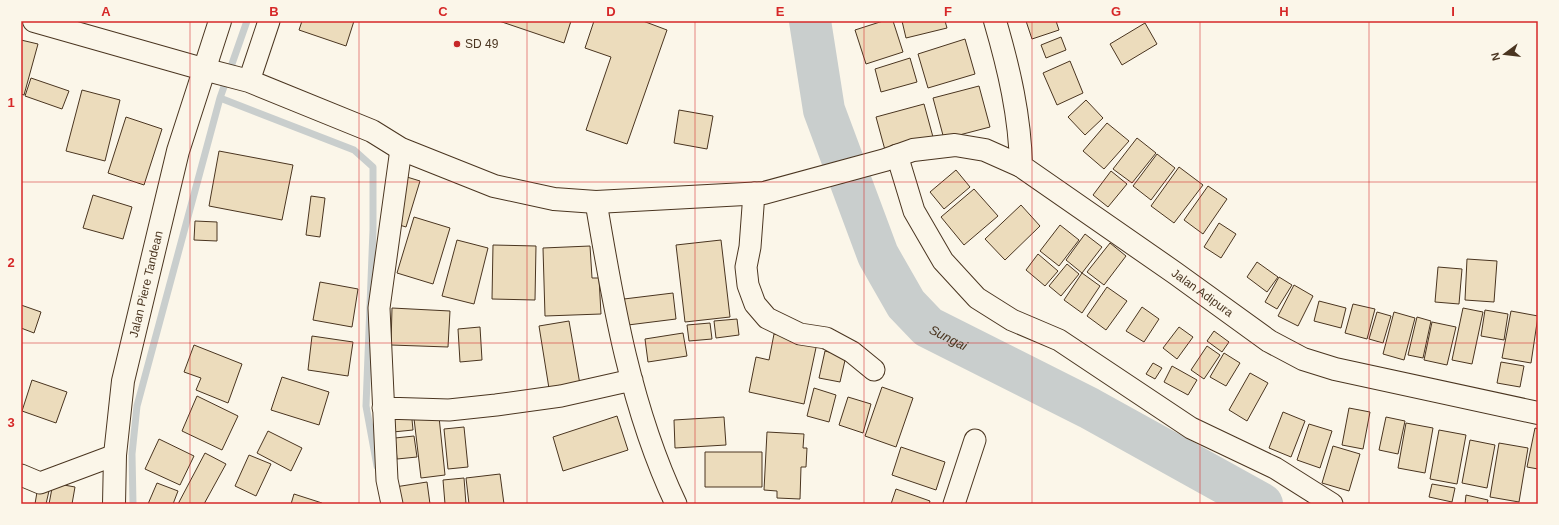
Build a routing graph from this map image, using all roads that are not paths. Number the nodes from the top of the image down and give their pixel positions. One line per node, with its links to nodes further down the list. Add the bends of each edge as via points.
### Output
1 (34, 21): 5 (main road, Jalan Adipura)
2 (220, 21): 5 (main road, Jalan Piere Tandean)
3 (269, 21): 6 (street)
4 (995, 21): 9 (main road, via 1008,65 1017,110)
5 (209, 71): 6 (main road, Jalan Adipura); 17 (main road, Jalan Piere Tandean, via 178,151 123,381)
6 (244, 80): 7 (main road, Jalan Adipura, via 372,131)
7 (401, 149): 11 (main road, Jalan Adipura, via 494,186 554,199); 14 (street, via 379,308)
8 (891, 158): 9 (main road, Jalan Adipura, via 913,150 955,145 985,150); 10 (main road, Jalan Adipura); 23 (street, via 914,211 942,261 978,298 1012,320 1059,340 1192,428 1275,468)
9 (1021, 166): 15 (main road, Jalan Adipura, via 1269,341 1303,359 1335,369)
10 (759, 193): 11 (main road, Jalan Adipura); 12 (street, via 746,267 748,286 756,304 767,318 800,334 826,338 852,352)
11 (596, 202): 13 (street, via 614,308)
12 (874, 370)
13 (632, 380): 14 (street, via 561,396 496,405 448,410); 21 (street, via 660,470)
14 (383, 408): 20 (street, via 387,480)
15 (1538, 413)
16 (975, 440): 22 (street)
17 (115, 455): 18 (street, via 40,483); 19 (main road, Jalan Piere Tandean)
18 (21, 475)
19 (114, 504)
20 (392, 504)
21 (676, 504)
22 (954, 504)
23 (1332, 504)

